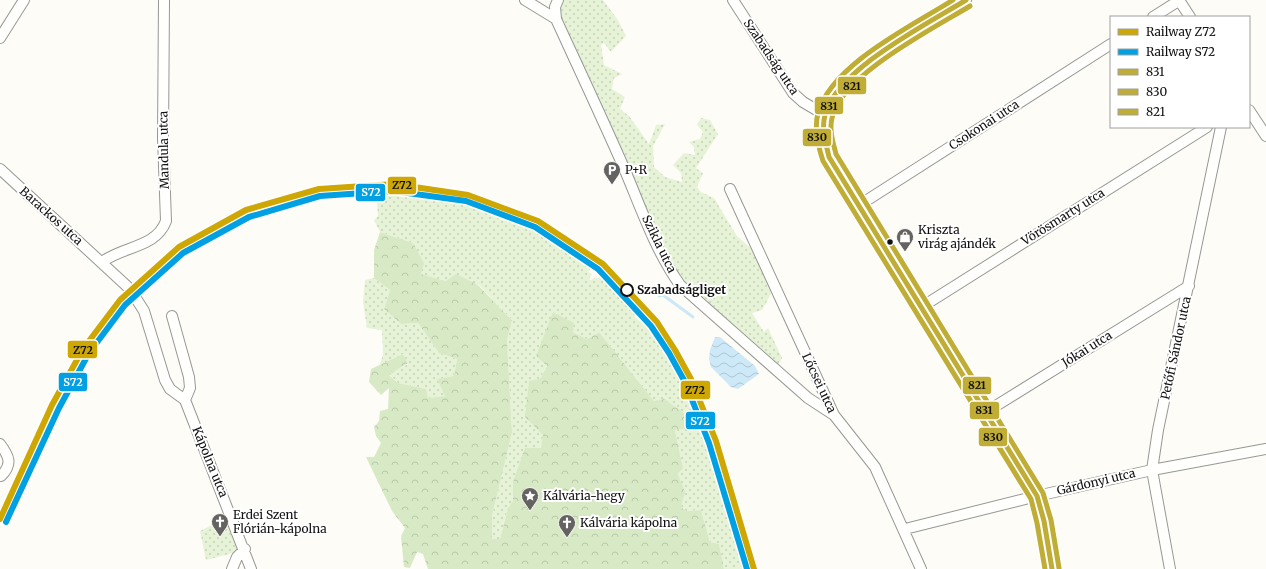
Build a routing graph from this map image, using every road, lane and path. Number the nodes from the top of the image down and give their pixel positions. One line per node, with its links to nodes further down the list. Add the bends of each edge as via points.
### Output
1 (24, 0): 11 (street)
2 (164, 0): 21 (street, Mandula utca, via 163,138 166,221 157,236 149,242 119,252)
3 (525, 0): 10 (street)
4 (558, 0): 10 (street, via 555,7)
5 (733, 0): 14 (street, Szabadság utca, via 793,93)
6 (966, 0): 14 (street, via 857,70 833,94)
7 (1179, 0): 8 (street); 9 (street)
8 (1155, 16)
9 (1189, 16)
10 (556, 20): 27 (street, Szikla utca, via 604,122 650,231 680,285 808,398)
11 (0, 38)
12 (1110, 45): 20 (street, Csokonai utca)
13 (1250, 112): 17 (street)
14 (825, 115): 20 (street, via 823,130 829,157)
15 (1205, 128): 23 (street, Vörösmarty utca)
16 (1221, 128): 22 (street, Petőfi Sándor utca)
17 (1266, 136)
18 (0, 169): 21 (street, Barackos utca)
19 (730, 189): 27 (street, Lőcsei utca)
20 (858, 206): 23 (street)
21 (102, 262): 25 (street, Barackos utca, via 130,289 144,311 165,380 170,389)
22 (1189, 286): 26 (street, Jókai utca); 30 (street, Petőfi Sándor utca, via 1158,430)
23 (920, 308): 26 (street)
24 (172, 316): 25 (street, via 189,376 190,388)
25 (186, 400): 34 (street, Kápolna utca)
26 (986, 412): 32 (street)
27 (834, 415): 33 (street, Lőcsei utca, via 875,467)
28 (0, 444): 31 (street, via 9,457 9,465)
29 (1266, 449): 30 (street, Gárdonyi utca)
30 (1152, 470): 32 (street, Gárdonyi utca); 39 (street, Petőfi Sándor utca)
31 (2, 476)
32 (1037, 496): 33 (street, Gárdonyi utca); 38 (street)
33 (905, 529): 37 (street, Lőcsei utca)
34 (244, 549): 35 (street, via 236,557); 36 (street, Kápolna utca)
35 (232, 569)
36 (251, 569)
37 (921, 569)
38 (1052, 569)
39 (1170, 569)

